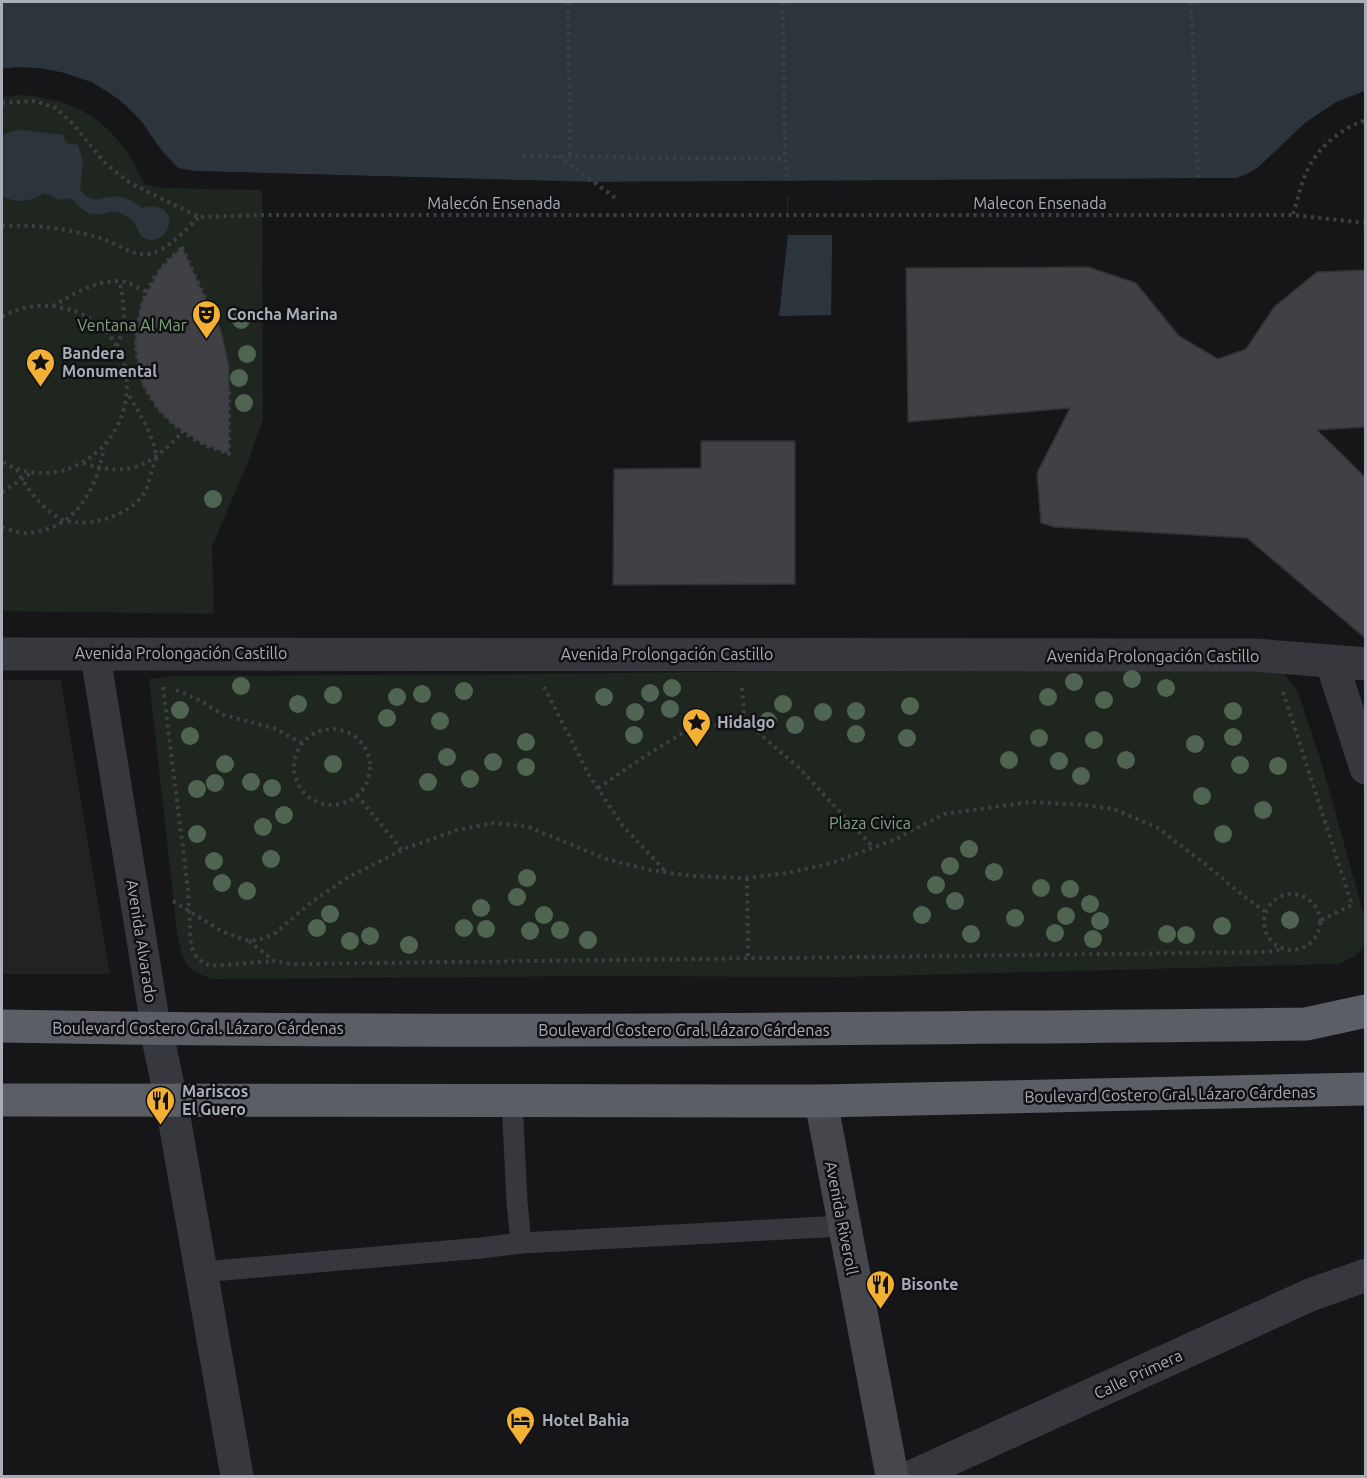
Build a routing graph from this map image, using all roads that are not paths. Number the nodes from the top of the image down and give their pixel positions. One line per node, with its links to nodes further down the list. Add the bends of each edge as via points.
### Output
1 (95, 653): 2 (street, Avenida Prolongación Castillo); 3 (street, Avenida Prolongación Castillo, via 1255,655); 8 (street, Avenida Alvarado)
2 (2, 654)
3 (1332, 663): 4 (street, Avenida Prolongación Castillo); 5 (street)
4 (1365, 664)
5 (1365, 768)
6 (1365, 1011): 8 (highway, Boulevard Costero Gral. Lázaro Cárdenas, via 1306,1024 800,1030)
7 (2, 1026): 8 (highway, Boulevard Costero Gral. Lázaro Cárdenas)
8 (156, 1029): 11 (street, Avenida Alvarado)
9 (1365, 1089): 13 (highway, Boulevard Costero Gral. Lázaro Cárdenas)
10 (2, 1100): 11 (highway, Boulevard Costero Gral. Lázaro Cárdenas)
11 (171, 1100): 12 (highway, Boulevard Costero Gral. Lázaro Cárdenas); 16 (street, Avenida Alvarado)
12 (512, 1100): 13 (highway, Boulevard Costero Gral. Lázaro Cárdenas); 15 (lane)
13 (821, 1101): 14 (main road, Avenida Riveroll)
14 (843, 1226): 15 (lane); 19 (main road, Avenida Riveroll)
15 (521, 1243): 16 (lane)
16 (201, 1272): 18 (street, Avenida Alvarado)
17 (1365, 1275): 20 (street, Calle Primera, via 1310,1295)
18 (237, 1476)
19 (892, 1476)
20 (913, 1476)

